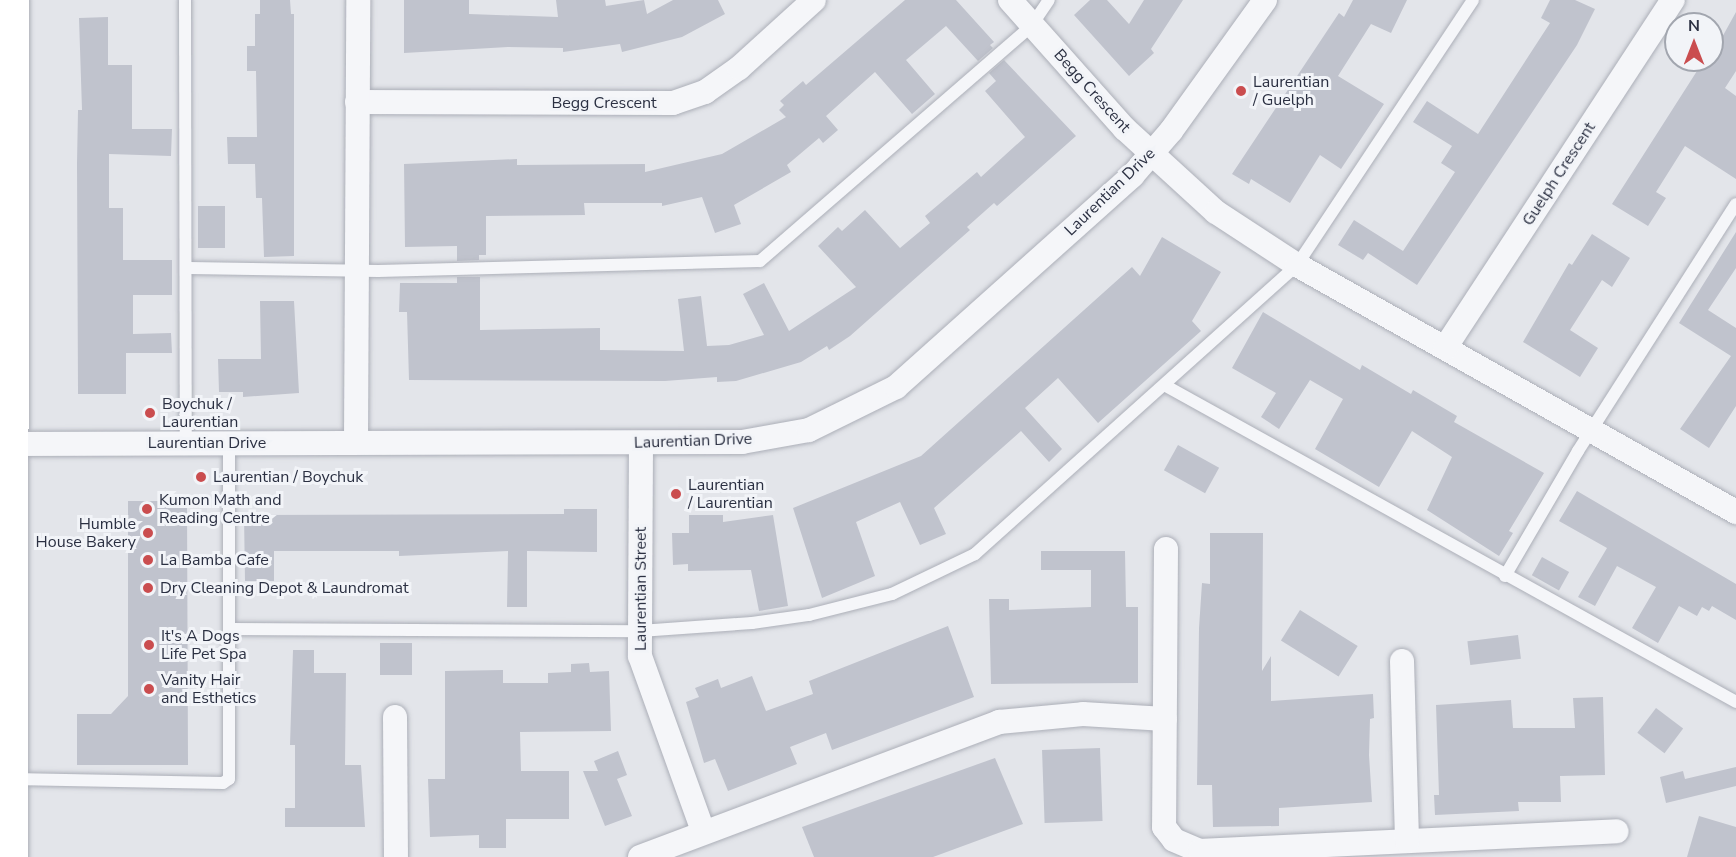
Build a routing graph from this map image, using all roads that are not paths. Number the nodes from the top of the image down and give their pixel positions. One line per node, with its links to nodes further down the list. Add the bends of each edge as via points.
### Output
1 (12, 0): 12 (street)
2 (185, 0): 16 (lane)
3 (358, 0): 11 (street)
4 (814, 0): 11 (street, Begg Crescent, via 739,68 705,92 673,103)
5 (1010, 0): 10 (street, Begg Crescent)
6 (1049, 0): 10 (lane)
7 (1265, 0): 13 (street, Laurentian Drive)
8 (1473, 0): 15 (lane)
9 (1673, 0): 18 (street, Guelph Crescent)
10 (1032, 25): 13 (street, Begg Crescent); 17 (lane, via 760,261)
11 (357, 102): 17 (street)
12 (6, 143): 25 (street)
13 (1151, 155): 15 (street, via 1216,212); 24 (street, Laurentian Drive, via 896,387 809,429 742,442)
14 (1736, 204): 20 (lane)
15 (1297, 265): 18 (street); 19 (lane)
16 (189, 268): 17 (lane); 22 (lane)
17 (357, 271): 21 (street)
18 (1444, 348): 20 (street)
19 (1166, 386): 28 (lane); 30 (lane, via 975,554 892,594 809,615)
20 (1592, 429): 26 (street); 28 (lane)
21 (356, 442): 23 (street, Laurentian Drive); 24 (street, Laurentian Drive)
22 (186, 443): 23 (street, Laurentian Drive); 25 (street, Laurentian Drive)
23 (229, 443): 29 (lane)
24 (641, 443): 30 (street, Laurentian Street)
25 (13, 444): 35 (street)
26 (1736, 512)
27 (1166, 549): 34 (street)
28 (1505, 576): 32 (lane)
29 (231, 629): 30 (lane); 35 (lane, via 232,770 223,783)
30 (640, 631): 36 (street, Laurentian Street, via 640,656)
31 (1402, 661): 39 (street)
32 (1736, 702)
33 (396, 717): 40 (street)
34 (1165, 719): 36 (street, via 1083,714 999,722); 39 (street, via 1164,827 1174,840 1200,851)
35 (11, 779): 38 (street)
36 (703, 831): 41 (street)
37 (1617, 831): 39 (street)
38 (8, 839)
39 (1407, 841)
40 (396, 857)
41 (640, 857)

